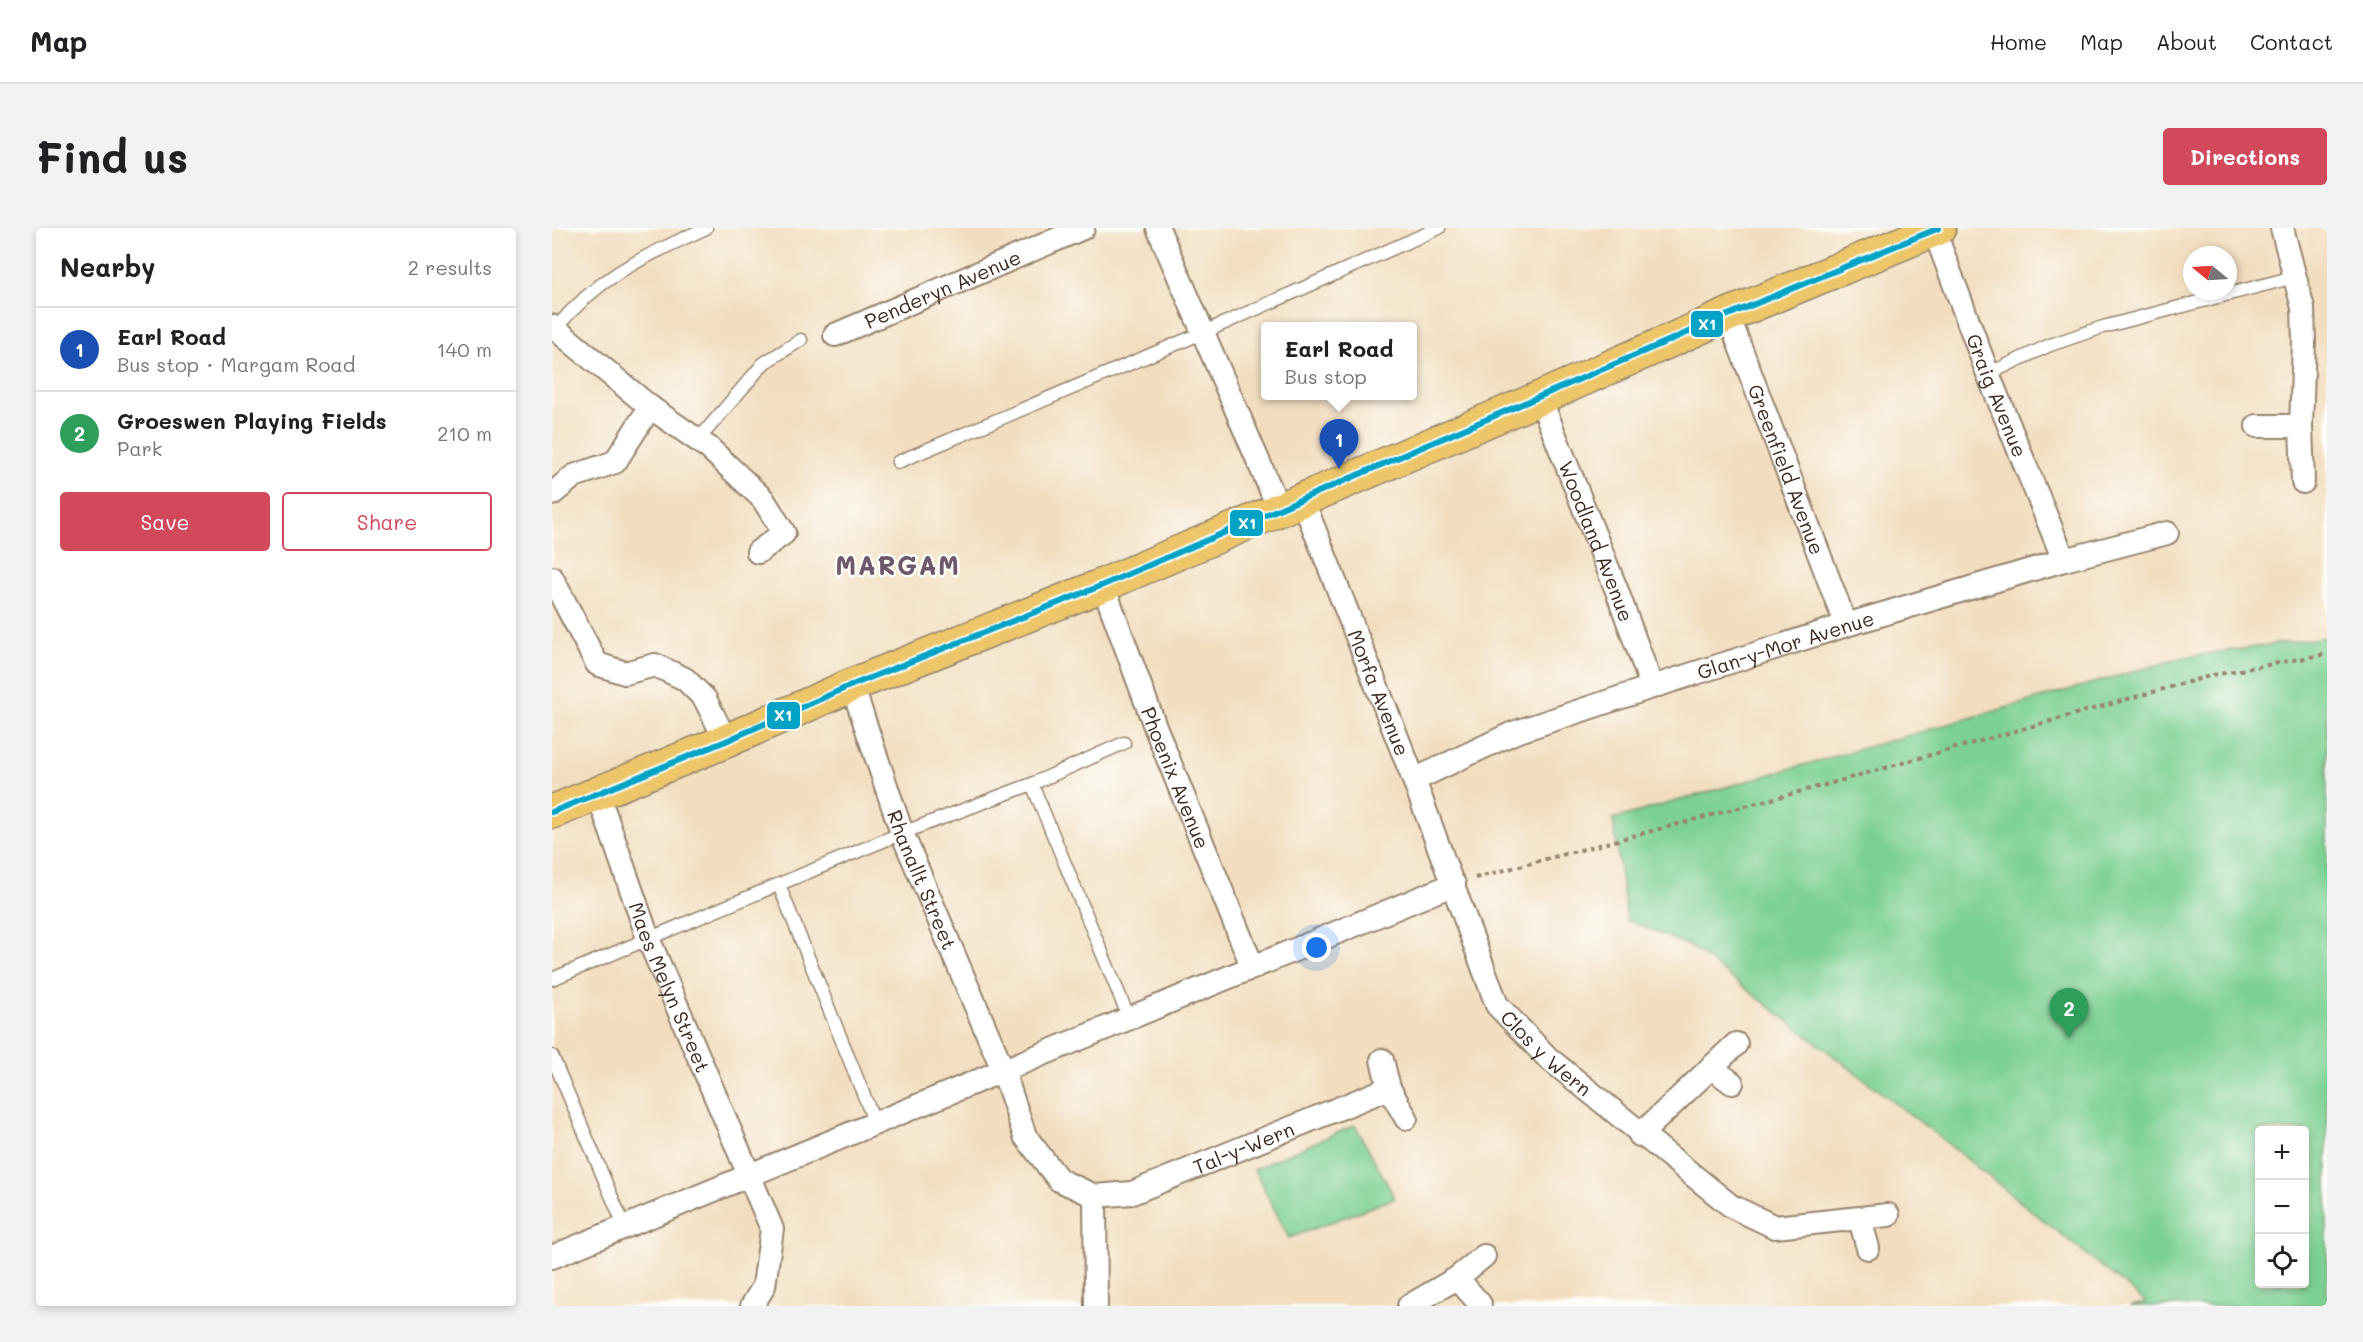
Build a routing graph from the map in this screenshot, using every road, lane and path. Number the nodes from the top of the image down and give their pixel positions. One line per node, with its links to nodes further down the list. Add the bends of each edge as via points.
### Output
1 (706, 228): 9 (lane, via 615,274)
2 (1083, 228): 11 (street, Penderyn Avenue)
3 (1158, 228): 10 (street, Morfa Avenue)
4 (1439, 228): 10 (lane)
5 (2282, 228): 7 (street)
6 (1923, 231): 8 (main road); 13 (street, Graig Avenue)
7 (2294, 277): 13 (lane, via 2103,327 2050,345); 17 (street, via 2303,308)
8 (1728, 315): 14 (main road); 28 (street, Greenfield Avenue)
9 (554, 327): 15 (street)
10 (1202, 333): 19 (lane); 22 (street, Morfa Avenue)
11 (835, 335)
12 (801, 340): 18 (lane, via 764,363)
13 (1988, 374): 25 (street, Graig Avenue)
14 (1540, 398): 22 (main road); 31 (street, Woodland Avenue)
15 (650, 407): 18 (street); 21 (street, via 615,462 574,476)
16 (2256, 426): 17 (street)
17 (2301, 426): 20 (street)
18 (698, 440): 24 (street, via 763,499 784,533)
19 (898, 462)
20 (2302, 482)
21 (552, 494)
22 (1291, 505): 27 (main road); 34 (street, Morfa Avenue)
23 (2167, 533): 25 (street, Glan-y-Mor Avenue)
24 (758, 552)
25 (2064, 560): 28 (street, Glan-y-Mor Avenue)
26 (552, 578): 32 (street, via 597,664 625,673 655,665 685,679 705,699)
27 (1103, 585): 30 (main road); 42 (street, Phoenix Avenue, via 1155,729)
28 (1846, 625): 31 (street, Glan-y-Mor Avenue)
29 (2327, 654): 39 (path, via 2213,675)
30 (852, 685): 32 (main road); 38 (street, Rhanallt Street)
31 (1652, 687): 34 (street, Glan-y-Mor Avenue, via 1513,733)
32 (726, 741): 36 (main road)
33 (1124, 742): 35 (lane)
34 (1414, 780): 39 (street, Morfa Avenue)
35 (1032, 784): 38 (lane); 44 (lane)
36 (598, 794): 37 (main road); 41 (street, Maes Melyn Street)
37 (554, 807)
38 (902, 833): 40 (lane); 49 (street, Rhanallt Street)
39 (1454, 884): 42 (street); 54 (street, Clos y Wern, via 1497,1005 1548,1058)
40 (779, 885): 41 (lane); 53 (lane)
41 (648, 938): 43 (lane); 55 (street, Maes Melyn Street)
42 (1253, 968): 44 (street)
43 (552, 979)
44 (1129, 1018): 49 (street)
45 (1736, 1044): 48 (street)
46 (552, 1056): 59 (lane)
47 (1382, 1060): 51 (street)
48 (1710, 1067): 50 (street); 54 (street)
49 (1003, 1070): 53 (street); 56 (street, via 1025,1136 1059,1180)
50 (1732, 1083)
51 (1389, 1088): 52 (street); 56 (street, Tal-y-Wern, via 1132,1193)
52 (1406, 1118)
53 (875, 1123): 55 (street)
54 (1640, 1135): 58 (street, Clos y Wern, via 1731,1206 1775,1227)
55 (748, 1176): 59 (street); 65 (street, Maes Melyn Street, via 772,1229 764,1286)
56 (1095, 1197): 66 (street)
57 (1888, 1215): 58 (street, Clos y Wern)
58 (1860, 1219): 60 (street)
59 (625, 1228): 62 (street)
60 (1868, 1248)
61 (1484, 1256): 63 (street)
62 (552, 1257)
63 (1457, 1278): 64 (street); 67 (street)
64 (1480, 1304)
65 (752, 1306)
66 (1096, 1306)
67 (1409, 1306)

